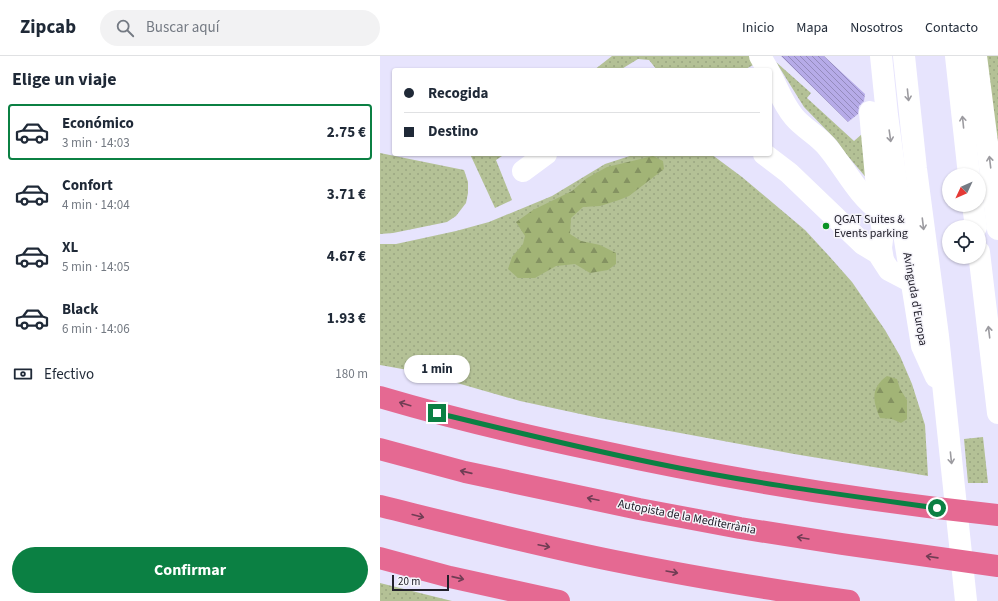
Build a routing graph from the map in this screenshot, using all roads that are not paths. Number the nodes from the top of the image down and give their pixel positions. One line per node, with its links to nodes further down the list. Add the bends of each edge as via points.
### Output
1 (881, 56): 15 (street, Avinguda d'Europa, one-way to 15, via 888,123)
2 (904, 56): 17 (street, Avinguda d'Europa, one-way to 17)
3 (956, 56): 9 (street, one-way to 3)
4 (976, 56): 12 (street, one-way to 4)
5 (772, 81): 11 (street, via 784,104 795,118 827,147 872,206)
6 (870, 112): 11 (street)
7 (543, 156): 10 (street)
8 (767, 156): 13 (street, via 789,173)
9 (968, 168)
10 (523, 171)
11 (879, 210): 13 (street, via 883,231)
12 (998, 229)
13 (883, 260): 15 (street, via 889,270)
14 (981, 264): 16 (street, one-way to 14)
15 (912, 282): 17 (street, Avinguda d'Europa, via 922,346)
16 (997, 395)
17 (944, 396): 26 (street, Avinguda d'Europa, one-way to 26)
18 (380, 397): 21 (highway, one-way to 18, via 862,498 660,464 423,410)
19 (380, 450): 23 (highway, Autopista de la Mediterrània, one-way to 19, via 740,528 465,472)
20 (380, 506): 25 (highway, one-way to 25, via 495,535 624,563)
21 (998, 515)
22 (380, 558): 24 (highway, one-way to 24, via 450,577)
23 (998, 566)
24 (559, 601)
25 (849, 601)
26 (966, 601)

